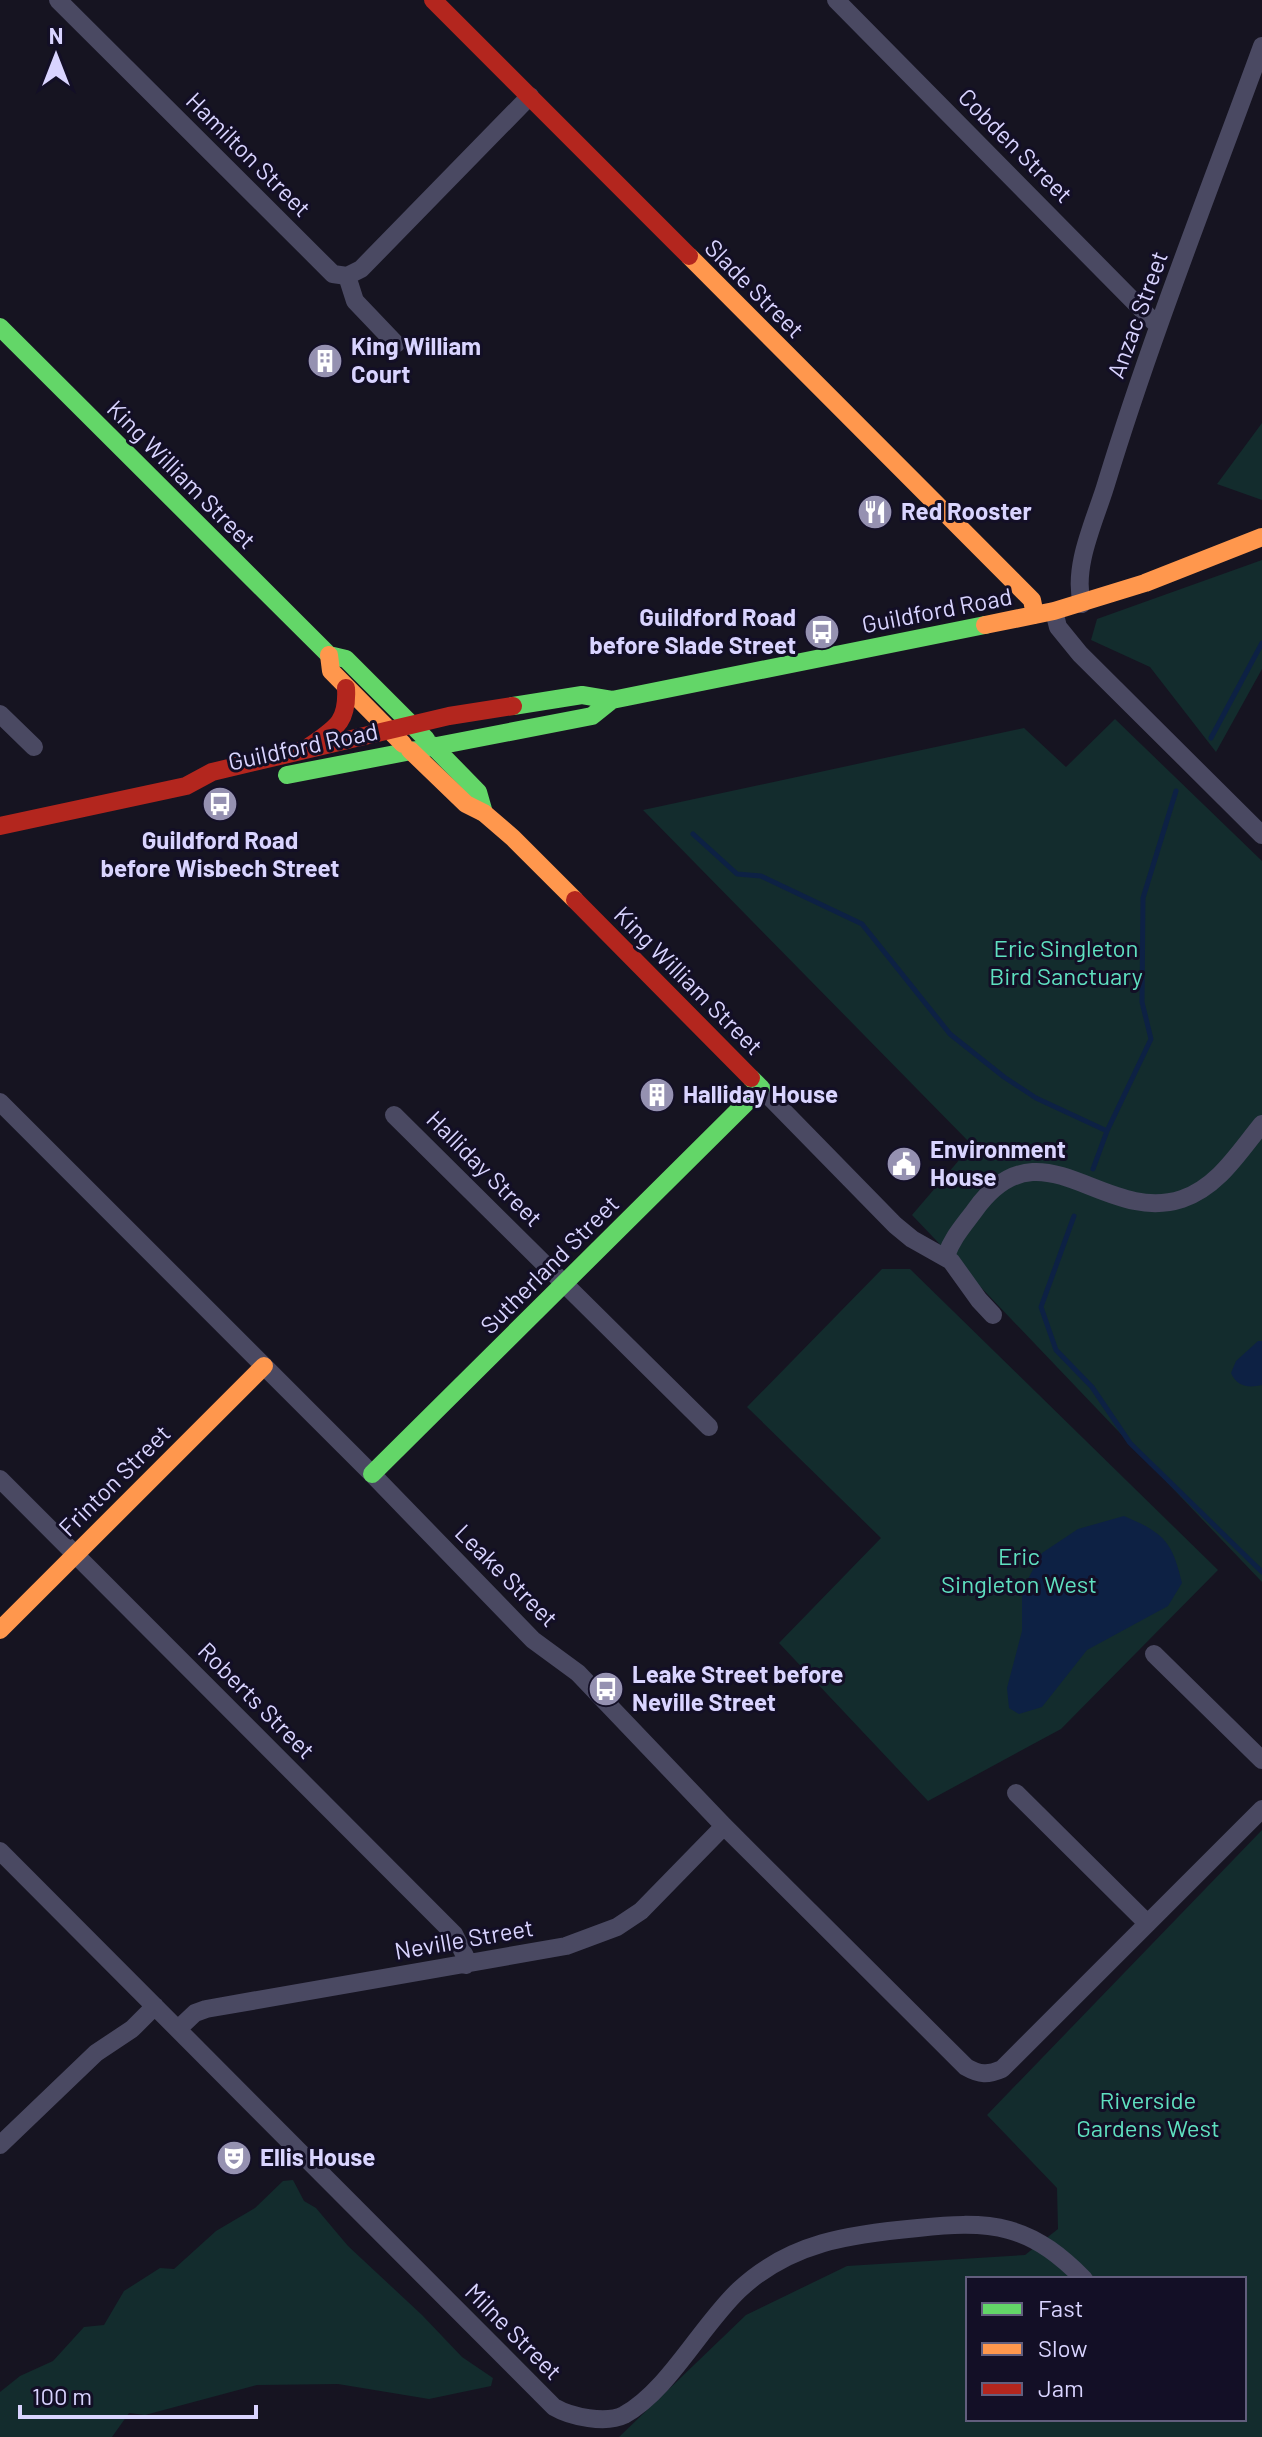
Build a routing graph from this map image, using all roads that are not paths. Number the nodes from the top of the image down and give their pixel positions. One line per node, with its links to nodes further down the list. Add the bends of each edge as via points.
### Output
1 (58, 0): 6 (street, Hamilton Street, via 333,274)
2 (433, 0): 5 (main road, Slade Street)
3 (836, 0): 7 (street, Cobden Street)
4 (1262, 46): 7 (street, Anzac Street)
5 (530, 96): 6 (street, via 361,269); 12 (main road, Slade Street)
6 (347, 276): 9 (street, via 355,301)
7 (1158, 326): 11 (street, Anzac Street, via 1082,563)
8 (0, 327): 13 (main road, King William Street)
9 (396, 344)
10 (1262, 537): 11 (main road, Guildford Road)
11 (1082, 604): 12 (main road, Guildford Road)
12 (1045, 613): 15 (main road, Guildford Road); 28 (street, Slade Street)
13 (329, 655): 14 (main road, King William Street, via 331,671); 17 (main road, King William Street, via 346,659)
14 (346, 688): 18 (main road, King William Street); 21 (main road, via 344,719)
15 (612, 700): 17 (main road, Guildford Road, via 582,695); 19 (main road, Guildford Road, via 592,716)
16 (0, 714): 20 (street)
17 (411, 724): 18 (main road, Guildford Road); 19 (main road, King William Street)
18 (388, 730): 21 (main road, Guildford Road); 22 (main road, King William Street)
19 (432, 745): 22 (main road, Guildford Road); 26 (main road, King William Street, via 478,792)
20 (34, 747)
21 (304, 749): 24 (main road, Guildford Road, via 212,772)
22 (410, 750): 23 (main road, Guildford Road); 26 (main road, King William Street, via 466,804)
23 (263, 780)
24 (186, 786): 25 (main road, Guildford Road); 27 (main road, Guildford Road)
25 (216, 790)
26 (484, 813): 29 (main road, King William Street)
27 (0, 826)
28 (1262, 835)
29 (761, 1088): 33 (street, King William Street, via 895,1225); 34 (main road, Sutherland Street)
30 (0, 1102): 36 (street, Leake Street)
31 (394, 1115): 34 (street, Halliday Street)
32 (1262, 1124): 33 (street, via 1217,1179 1177,1200 1138,1203 1056,1173 1036,1170 1017,1175 988,1192)
33 (946, 1256): 35 (street, King William Street)
34 (566, 1284): 37 (street, Halliday Street); 38 (main road, Sutherland Street)
35 (993, 1315)
36 (264, 1366): 38 (street, Leake Street); 40 (main road, Frinton Street)
37 (709, 1427)
38 (372, 1474): 46 (street, Leake Street, via 533,1640 578,1673)
39 (0, 1479): 40 (street, Roberts Street)
40 (76, 1554): 41 (main road, Frinton Street); 49 (street, Roberts Street, via 454,1934)
41 (0, 1630)
42 (1154, 1654): 43 (street)
43 (1262, 1760)
44 (1016, 1793): 48 (street)
45 (1262, 1809): 48 (street)
46 (724, 1826): 48 (street, Leake Street, via 966,2067 985,2075 1002,2069); 49 (street, Neville Street, via 641,1911 617,1927 566,1946)
47 (0, 1851): 50 (street, Milne Street)
48 (1147, 1923)
49 (466, 1965): 51 (street, Neville Street, via 206,2009)
50 (155, 2006): 51 (street, Milne Street); 52 (street, via 96,2053)
51 (178, 2029): 53 (street, Milne Street, via 554,2407 576,2417 621,2417 650,2397 740,2289 809,2246 855,2233 976,2225 1008,2230 1037,2240)
52 (0, 2145)
53 (1082, 2277)

